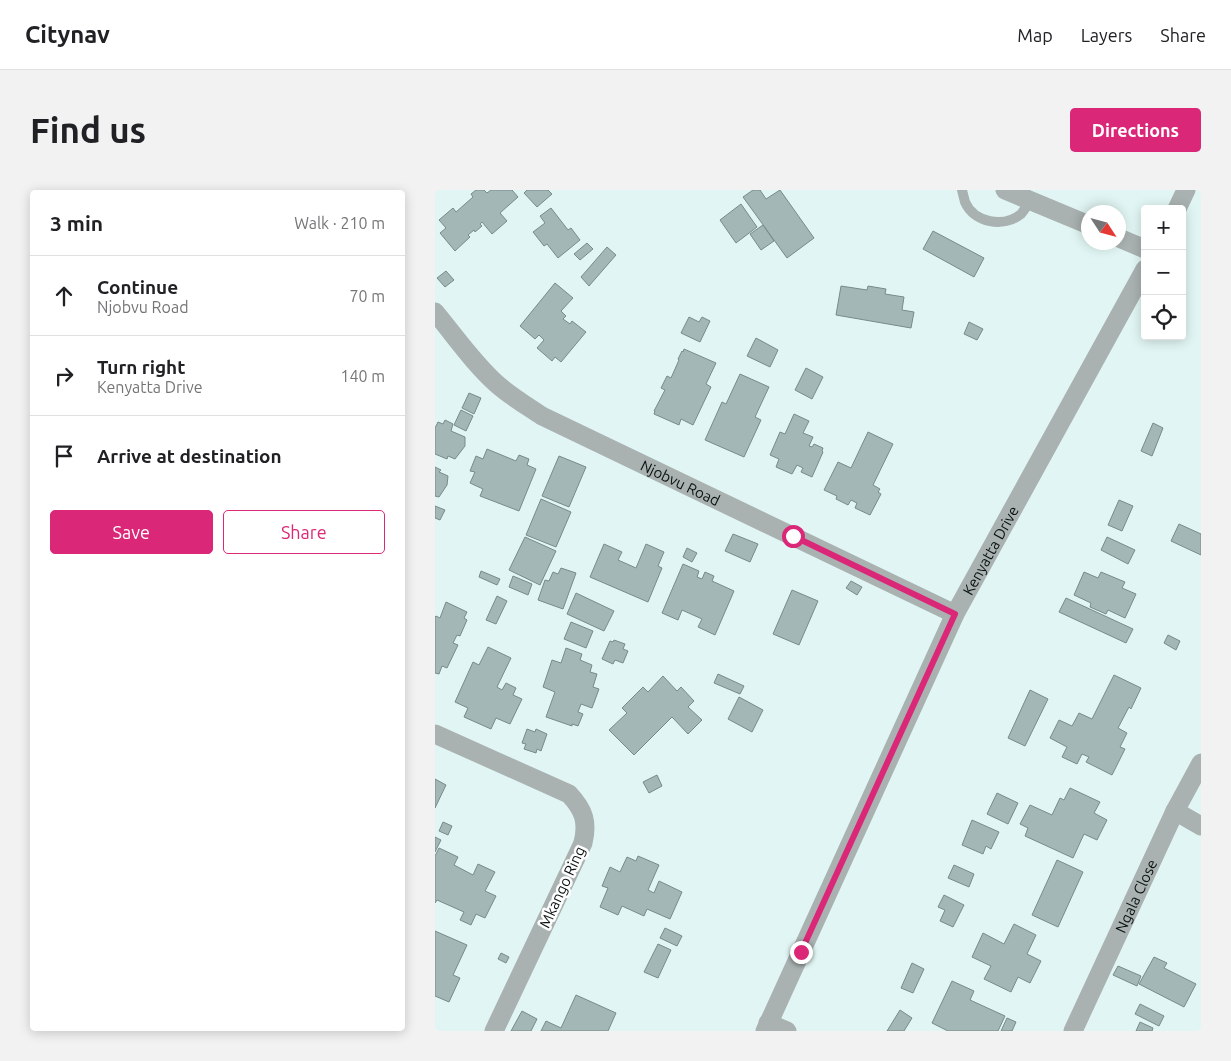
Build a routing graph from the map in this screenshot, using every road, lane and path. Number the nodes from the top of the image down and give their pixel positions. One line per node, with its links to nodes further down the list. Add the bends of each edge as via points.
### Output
1 (962, 190): 4 (lane, via 966,203 976,215 991,222 1007,221 1021,214)
2 (1005, 190): 4 (street)
3 (1186, 190): 5 (street)
4 (1030, 201): 6 (street)
5 (1179, 205)
6 (1081, 222)
7 (1126, 241): 8 (street)
8 (1141, 247)
9 (1141, 277): 11 (street, Kenyatta Drive)
10 (435, 312): 11 (street, Njobvu Road, via 498,384 542,416)
11 (955, 614): 16 (street, Kenyatta Drive)
12 (435, 734): 17 (street, Mkango Ring, via 569,794 585,820 583,843)
13 (1201, 764): 14 (street, Ngala Close)
14 (1175, 811): 15 (street); 19 (street, Ngala Close)
15 (1201, 826)
16 (767, 1027): 18 (street)
17 (494, 1031)
18 (787, 1031)
19 (1073, 1031)

